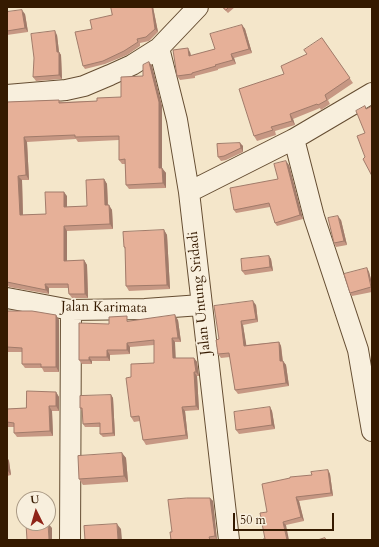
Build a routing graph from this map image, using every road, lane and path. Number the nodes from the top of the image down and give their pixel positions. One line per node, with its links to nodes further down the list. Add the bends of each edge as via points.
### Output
1 (198, 7): 2 (street)
2 (159, 48): 4 (street, via 132,64 84,86); 6 (street, Jalan Untung Sridadi, via 177,120)
3 (372, 93): 5 (street)
4 (7, 95)
5 (294, 139): 6 (street); 10 (street, via 314,217 358,350)
6 (189, 192): 8 (street, Jalan Untung Sridadi)
7 (7, 298): 9 (street, Jalan Karimata)
8 (201, 305): 9 (street, Jalan Karimata); 12 (street, Jalan Untung Sridadi)
9 (71, 310): 11 (street)
10 (372, 431)
11 (70, 540)
12 (229, 540)

